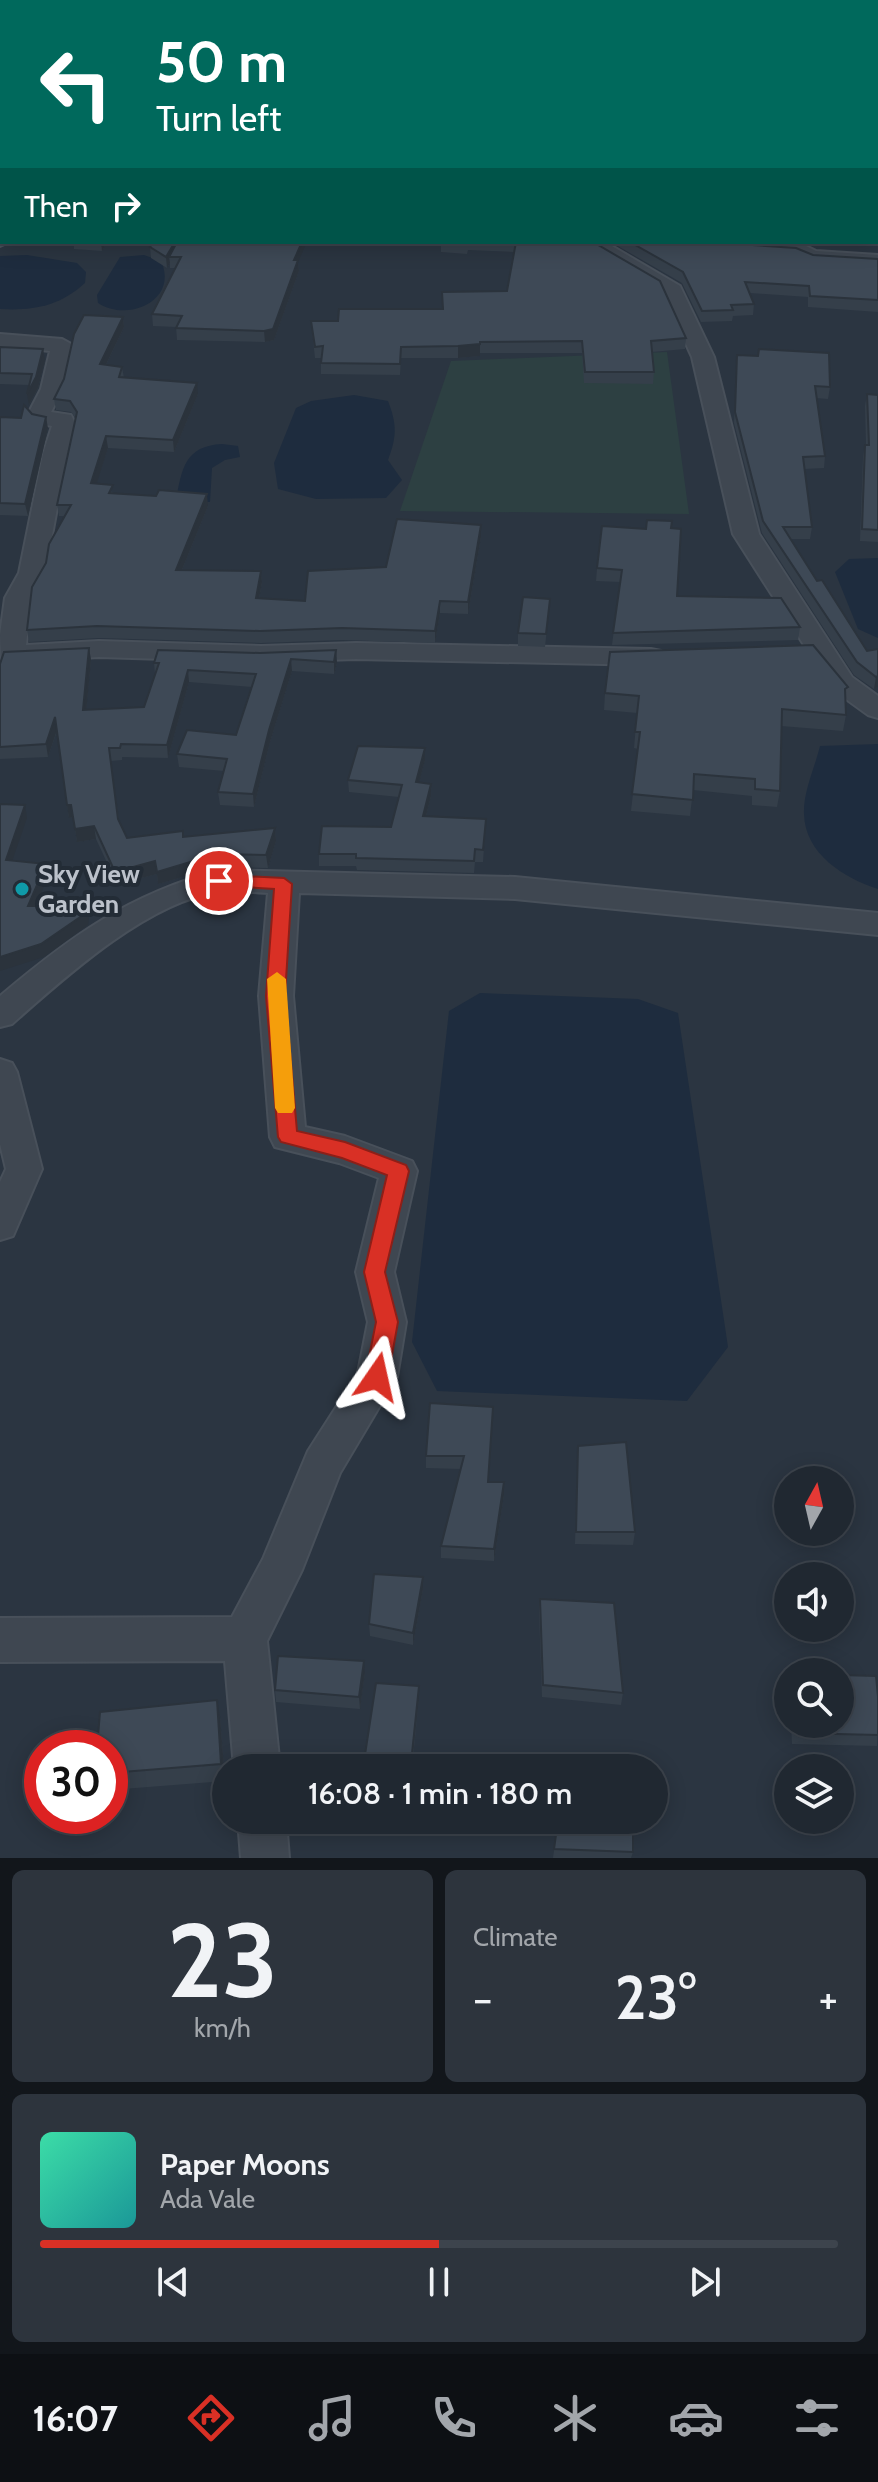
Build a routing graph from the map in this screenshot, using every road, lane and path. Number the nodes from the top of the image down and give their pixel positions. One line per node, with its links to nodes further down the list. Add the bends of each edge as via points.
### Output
1 (594, 244): 7 (street, via 670,286 703,357 746,534 805,651)
2 (787, 244): 3 (street, via 812,257)
3 (878, 261)
4 (0, 340): 5 (street, via 62,345 52,389 39,414 63,420 64,425 32,573 18,598)
5 (5, 654): 6 (street, via 150,649)
6 (674, 657)
7 (878, 709)
8 (284, 884): 9 (street, via 515,888); 10 (street, via 219,881 145,906); 13 (street, via 276,996 288,1137 345,1150 399,1171 375,1272 387,1322 377,1377 323,1464)
9 (878, 924)
10 (0, 1015)
11 (0, 1072): 12 (street, via 24,1169)
12 (0, 1225)
13 (245, 1639): 14 (street); 15 (street)
14 (0, 1640)
15 (256, 1754)
16 (263, 1834): 17 (street)
17 (265, 1858)

